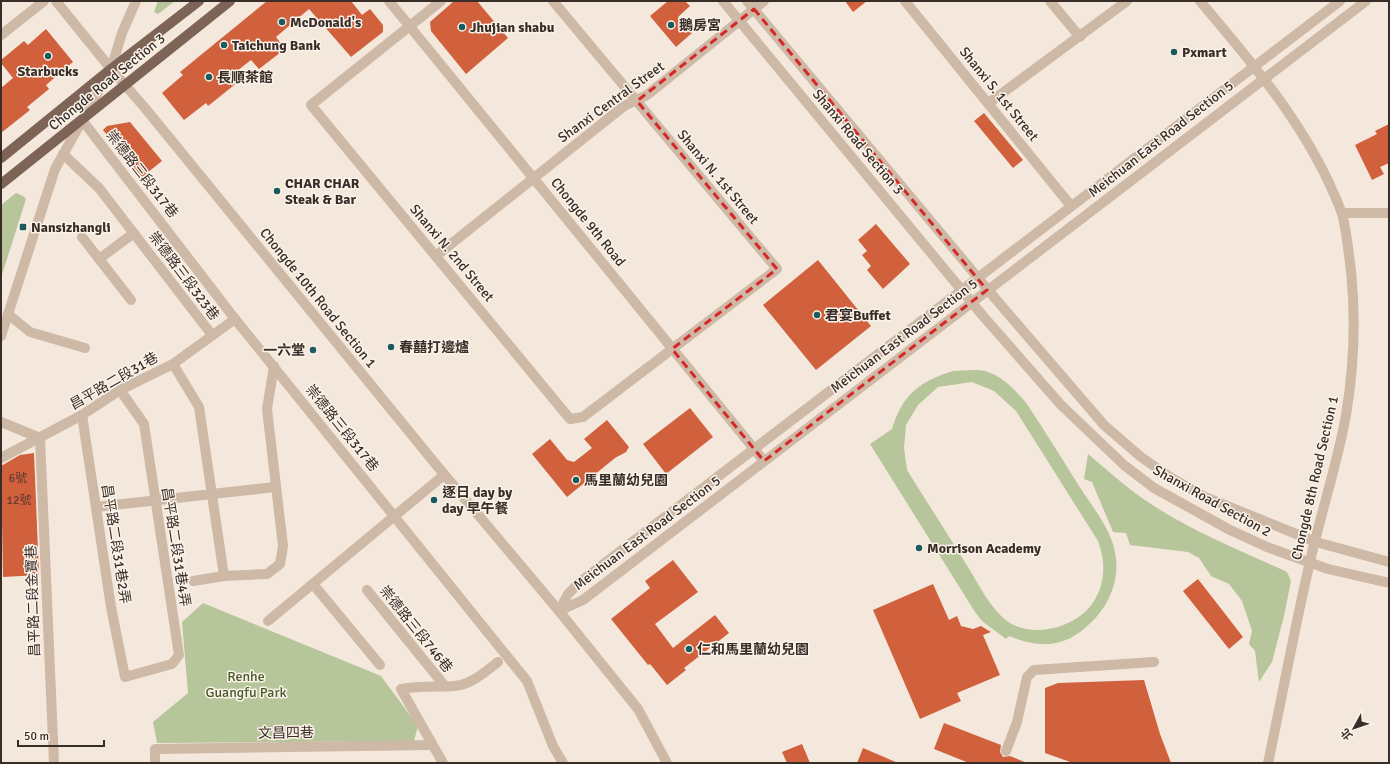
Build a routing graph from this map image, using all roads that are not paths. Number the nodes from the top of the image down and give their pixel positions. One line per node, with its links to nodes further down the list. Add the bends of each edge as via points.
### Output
1 (44, 1): 21 (street)
2 (56, 1): 24 (street, Chongde 10th Road Section 1)
3 (136, 1): 24 (street, via 122,33)
4 (199, 1): 24 (main road, Chongde Road Section 3)
5 (230, 1): 26 (main road, Chongde Road Section 3)
6 (389, 1): 20 (street, Chongde 9th Road)
7 (441, 1): 20 (street)
8 (553, 1): 27 (street, Shanxi N. 1st Street)
9 (723, 1): 19 (street, Shanxi Road Section 3)
10 (747, 1): 18 (street, Shanxi Road Section 3)
11 (764, 1): 18 (street, Shanxi Central Street)
12 (905, 1): 28 (street, Shanxi S. 1st Street)
13 (1050, 1): 22 (street)
14 (1127, 1): 22 (street)
15 (1200, 1): 23 (street, Chongde 8th Road Section 1)
16 (1340, 1): 23 (street, Meichuan East Road Section 5)
17 (1366, 1): 25 (street, Meichuan East Road Section 5)
18 (754, 9): 19 (street, Shanxi Central Street); 41 (street, Shanxi Road Section 3)
19 (739, 21): 27 (street, Shanxi Central Street); 42 (street, Shanxi Road Section 3)
20 (409, 27): 32 (street, Chongde 9th Road); 39 (street, Shanxi N. 2nd Street, via 311,105)
21 (1, 35)
22 (1080, 37): 28 (street)
23 (1254, 66): 25 (street, Chongde 8th Road Section 1); 34 (street, Meichuan East Road Section 5)
24 (111, 69): 26 (street, Chongde 10th Road Section 1); 29 (street); 31 (main road, Chongde Road Section 3)
25 (1264, 78): 35 (street, Chongde 8th Road Section 1, via 1307,139 1325,172); 43 (street, Meichuan East Road Section 5)
26 (125, 85): 29 (main road, Chongde Road Section 3); 61 (street, Chongde 10th Road Section 1)
27 (637, 101): 32 (street, Shanxi Central Street, via 624,106); 51 (street, Shanxi N. 1st Street, via 777,269)
28 (989, 103): 34 (street, Shanxi S. 1st Street)
29 (82, 120): 30 (street); 33 (main road, Chongde Road Section 3); 47 (street, 崇德路三段317巷)
30 (63, 154): 37 (street, 崇德路三段323巷, via 99,188); 46 (street, via 55,169)
31 (1, 158)
32 (533, 177): 39 (street, Shanxi Central Street); 51 (street, Chongde 9th Road)
33 (1, 184)
34 (1071, 206): 41 (street, Meichuan East Road Section 5)
35 (1342, 213): 36 (street); 67 (street, Chongde 8th Road Section 1, via 1354,301 1352,362 1346,414)
36 (1389, 213)
37 (134, 233): 40 (street, 崇德路三段323巷); 48 (street, 崇德路三段323巷)
38 (82, 237): 40 (street)
39 (436, 256): 51 (street, Shanxi N. 2nd Street, via 570,419 583,417)
40 (99, 259): 44 (street)
41 (978, 278): 42 (street, Meichuan East Road Section 5); 43 (street, Shanxi Road Section 3)
42 (962, 289): 45 (street, Shanxi Road Section 3); 58 (street, Meichuan East Road Section 5)
43 (987, 290): 45 (street, Meichuan East Road Section 5); 67 (street, Shanxi Road Section 2, via 1104,425 1141,457 1205,497)
44 (130, 300)
45 (972, 302): 60 (street, Meichuan East Road Section 5); 69 (street, Shanxi Road Section 2, via 1061,405 1124,465 1154,488 1230,530 1267,548)
46 (8, 314): 49 (street); 50 (street, via 30,332)
47 (235, 319): 48 (street, 昌平路二段31巷); 53 (street, 崇德路三段317巷)
48 (212, 335): 52 (street, 昌平路二段31巷)
49 (1, 336)
50 (85, 348)
51 (672, 349): 58 (street, Chongde 9th Road)
52 (173, 364): 54 (street, 昌平路二段31巷); 63 (street, via 199,407)
53 (274, 366): 62 (street, via 267,409); 66 (street, 崇德路三段317巷)
54 (120, 390): 55 (street, 昌平路二段31巷); 64 (street, 昌平路二段31巷4弄, via 144,424)
55 (82, 415): 57 (street, 昌平路二段31巷); 65 (street, 昌平路二段31巷2弄)
56 (1, 422): 57 (street)
57 (40, 438): 59 (street, 昌平路二段31巷); 84 (street, 昌平路二段金寶巷)
58 (754, 449): 60 (street, Chongde 9th Road); 75 (street, Meichuan East Road Section 5, via 573,587)
59 (1, 458)
60 (764, 461): 75 (street, Meichuan East Road Section 5, via 583,600)
61 (444, 475): 66 (street); 75 (street, Chongde 10th Road Section 1)
62 (275, 487): 63 (street); 70 (street, via 283,546 280,564 267,574)
63 (212, 494): 64 (street); 70 (street)
64 (155, 500): 65 (street); 80 (street, 昌平路二段31巷4弄, via 179,655 172,664)
65 (96, 506): 80 (street, 昌平路二段31巷2弄, via 111,607)
66 (396, 516): 73 (street); 87 (street, 崇德路三段317巷, via 527,681 553,746)
67 (1316, 542): 68 (street, Shanxi Road Section 2); 69 (street, Chongde 8th Road Section 1)
68 (1389, 562)
69 (1310, 564): 72 (street, Shanxi Road Section 2); 89 (street, Chongde 8th Road Section 1)
70 (224, 576): 71 (street)
71 (193, 581)
72 (1389, 583)
73 (313, 584): 76 (street); 79 (street)
74 (366, 590): 81 (street, 崇德路三段746巷)
75 (559, 611): 88 (street, Chongde 10th Road Section 1, via 638,709)
76 (268, 621)
77 (498, 662): 81 (street, via 475,679 455,686)
78 (1154, 662): 83 (street, via 1034,670 1027,677 1017,722)
79 (380, 665)
80 (125, 677)
81 (444, 685): 82 (street, via 400,689)
82 (432, 745): 85 (street, 文昌四巷, via 155,749); 86 (street)
83 (1006, 751)
84 (54, 763)
85 (155, 763)
86 (444, 763)
87 (563, 763)
88 (667, 763)
89 (1268, 763)

